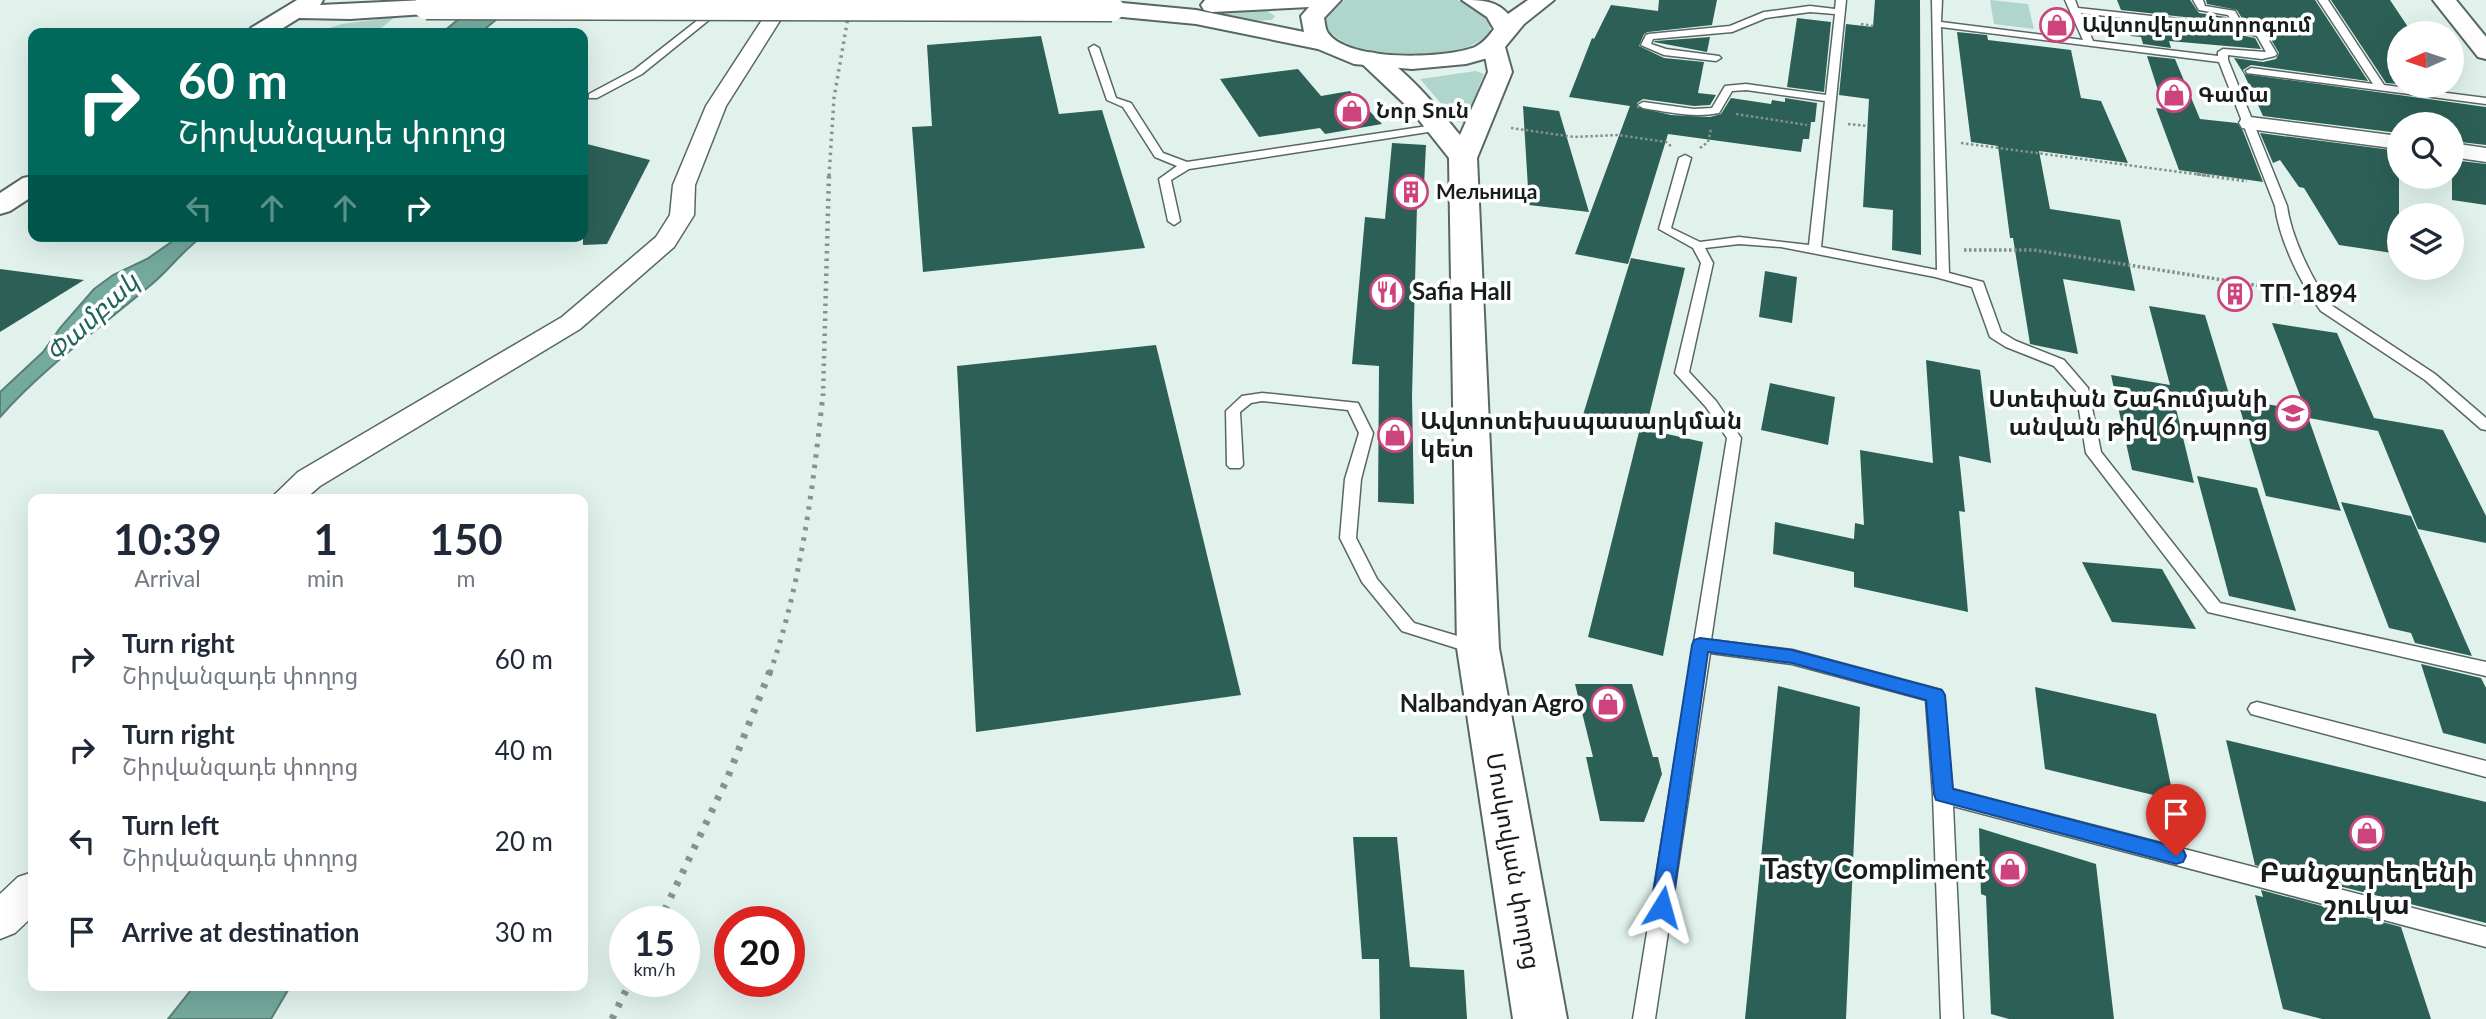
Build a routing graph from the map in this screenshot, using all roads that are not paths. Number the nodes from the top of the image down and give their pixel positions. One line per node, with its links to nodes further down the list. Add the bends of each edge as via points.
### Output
1 (312, 0): 20 (main road)
2 (381, 0): 15 (main road)
3 (730, 0): 35 (lane, via 638,72)
4 (784, 0): 56 (street, via 716,106 684,185 682,215 665,242 571,323)
5 (1322, 0): 17 (main road)
6 (1330, 0): 27 (main road, via 1312,16 1310,25)
7 (1473, 0): 25 (main road, via 1495,12)
8 (1543, 0): 25 (main road, via 1514,19)
9 (1841, 0): 19 (lane)
10 (1937, 0): 21 (lane)
11 (2070, 0): 18 (lane)
12 (2198, 0): 24 (lane, via 2202,8 2232,13)
13 (2323, 0): 34 (lane)
14 (2444, 0): 29 (main road)
15 (419, 3): 17 (main road, bridge); 20 (main road, via 342,19); 23 (main road)
16 (1811, 4): 19 (lane); 30 (lane, via 1764,15 1732,29 1649,37 1646,44 1664,52)
17 (1112, 9): 27 (main road, via 1196,17)
18 (2075, 10): 24 (lane); 26 (lane)
19 (1839, 12): 36 (lane)
20 (292, 22): 22 (main road)
21 (1936, 24): 26 (lane); 53 (lane)
22 (274, 28)
23 (404, 28)
24 (2241, 29): 32 (lane, via 2261,34 2272,54 2222,52)
25 (1500, 37): 31 (main road, via 1477,54 1452,61 1411,64); 41 (main road, Մոսկովյան փողոց, via 1500,72)
26 (2089, 43): 32 (lane)
27 (1327, 44): 31 (main road)
28 (1094, 48): 45 (lane, via 1112,100 1126,105 1158,155)
29 (2486, 52)
30 (1716, 58)
31 (1369, 59): 41 (main road, via 1390,74)
32 (2223, 60): 39 (lane)
33 (2251, 71): 34 (lane)
34 (2381, 88): 37 (lane)
35 (593, 96)
36 (1832, 99): 38 (lane, via 1746,87 1728,88 1715,111); 52 (lane)
37 (2486, 101)
38 (1643, 106)
39 (2250, 123): 40 (street); 54 (lane, via 2283,223 2326,308 2430,377)
40 (2387, 141)
41 (1452, 143): 45 (lane); 58 (main road, Մոսկովյան փողոց)
42 (2464, 152): 44 (street)
43 (1690, 154): 51 (lane, via 1665,229)
44 (2486, 155)
45 (1186, 166): 50 (lane, via 1165,179)
46 (28, 187): 47 (main road)
47 (0, 205)
48 (28, 210): 49 (main road)
49 (0, 221)
50 (1174, 221)
51 (1698, 247): 52 (lane, via 1743,240); 57 (lane, via 1707,263 1682,373 1734,438)
52 (1815, 249): 53 (lane)
53 (1942, 273): 59 (lane, via 1978,285 1995,334 2059,363 2072,376 2083,391 2094,453 2214,608)
54 (2486, 426)
55 (1235, 465): 58 (lane, via 1233,411 1247,399 1353,406 1366,433 1353,479 1348,538 1370,582 1408,626)
56 (291, 494)
57 (1700, 645): 62 (lane, via 1792,657 1935,695); 67 (lane)
58 (1478, 648): 66 (main road, Մոսկովյան փողոց)
59 (2486, 669)
60 (2257, 709): 61 (lane)
61 (2486, 769)
62 (1943, 794): 65 (lane); 68 (lane)
63 (28, 895): 64 (street)
64 (0, 920)
65 (2486, 937)
66 (1540, 1019)
67 (1644, 1019)
68 (1952, 1019)

